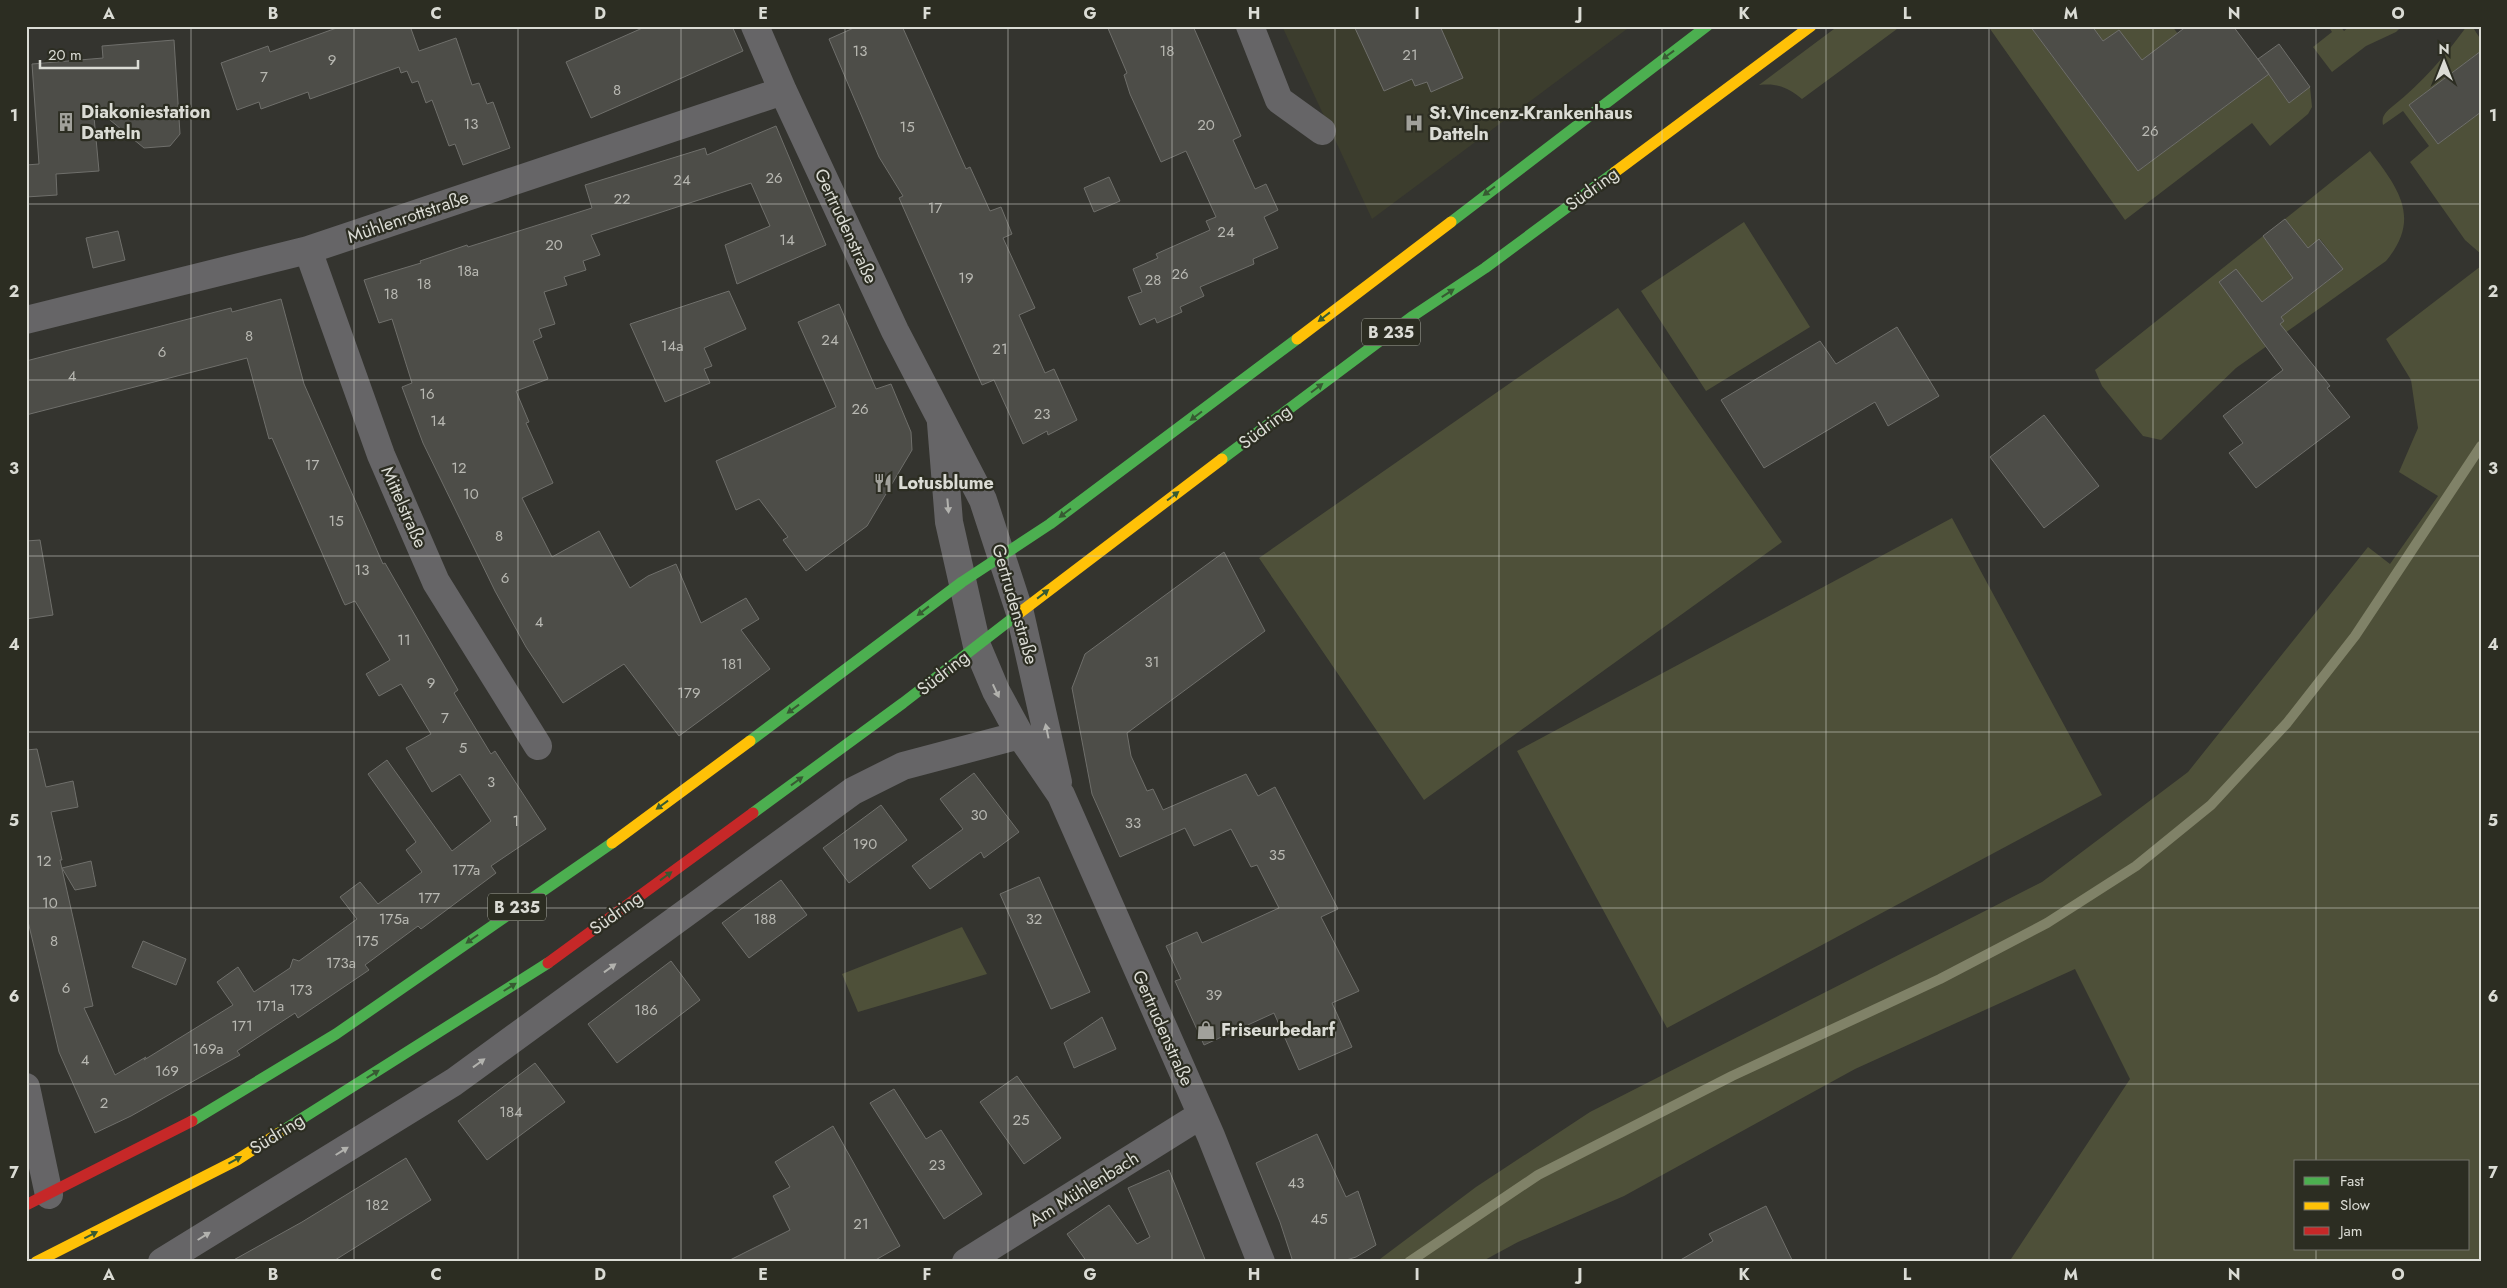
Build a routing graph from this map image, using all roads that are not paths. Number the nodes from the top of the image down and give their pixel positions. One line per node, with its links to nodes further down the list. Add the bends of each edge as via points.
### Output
1 (755, 26): 5 (street, Gertrudenstraße)
2 (1250, 26): 6 (street, via 1280,100)
3 (1708, 26): 10 (main road, B 235, one-way to 10, via 1212,404)
4 (1811, 26): 12 (main road, Südring / B 235, one-way to 4, via 1413,316 1485,268)
5 (783, 91): 7 (street, Mühlenrottstraße); 9 (street, Gertrudenstraße)
6 (1322, 131)
7 (308, 250): 8 (street, Mühlenrottstraße); 15 (street, Mittelstraße, via 381,455 436,582)
8 (26, 320)
9 (941, 423): 10 (street, Gertrudenstraße, via 982,500); 11 (street, Gertrudenstraße, one-way to 11, via 949,522)
10 (1002, 556): 11 (main road, B 235); 12 (street, Gertrudenstraße)
11 (962, 582): 13 (street, Gertrudenstraße); 19 (main road, B 235, one-way to 19, via 609,845 336,1034 204,1115)
12 (1020, 613): 13 (main road, Südring / B 235); 16 (street, Gertrudenstraße, one-way to 12)
13 (977, 646): 14 (street, Gertrudenstraße, one-way to 14, via 996,692); 20 (main road, Südring / B 235, one-way to 13, via 237,1160 542,967)
14 (1020, 735): 16 (street, Gertrudenstraße); 21 (street, one-way to 14, via 454,1082 853,791 903,766)
15 (538, 746)
16 (1061, 795): 18 (street, Gertrudenstraße)
17 (26, 1087): 19 (street)
18 (1201, 1115): 22 (street, Am Mühlenbach); 23 (street, Gertrudenstraße)
19 (37, 1200)
20 (46, 1260)
21 (162, 1262)
22 (966, 1262)
23 (1261, 1262)

